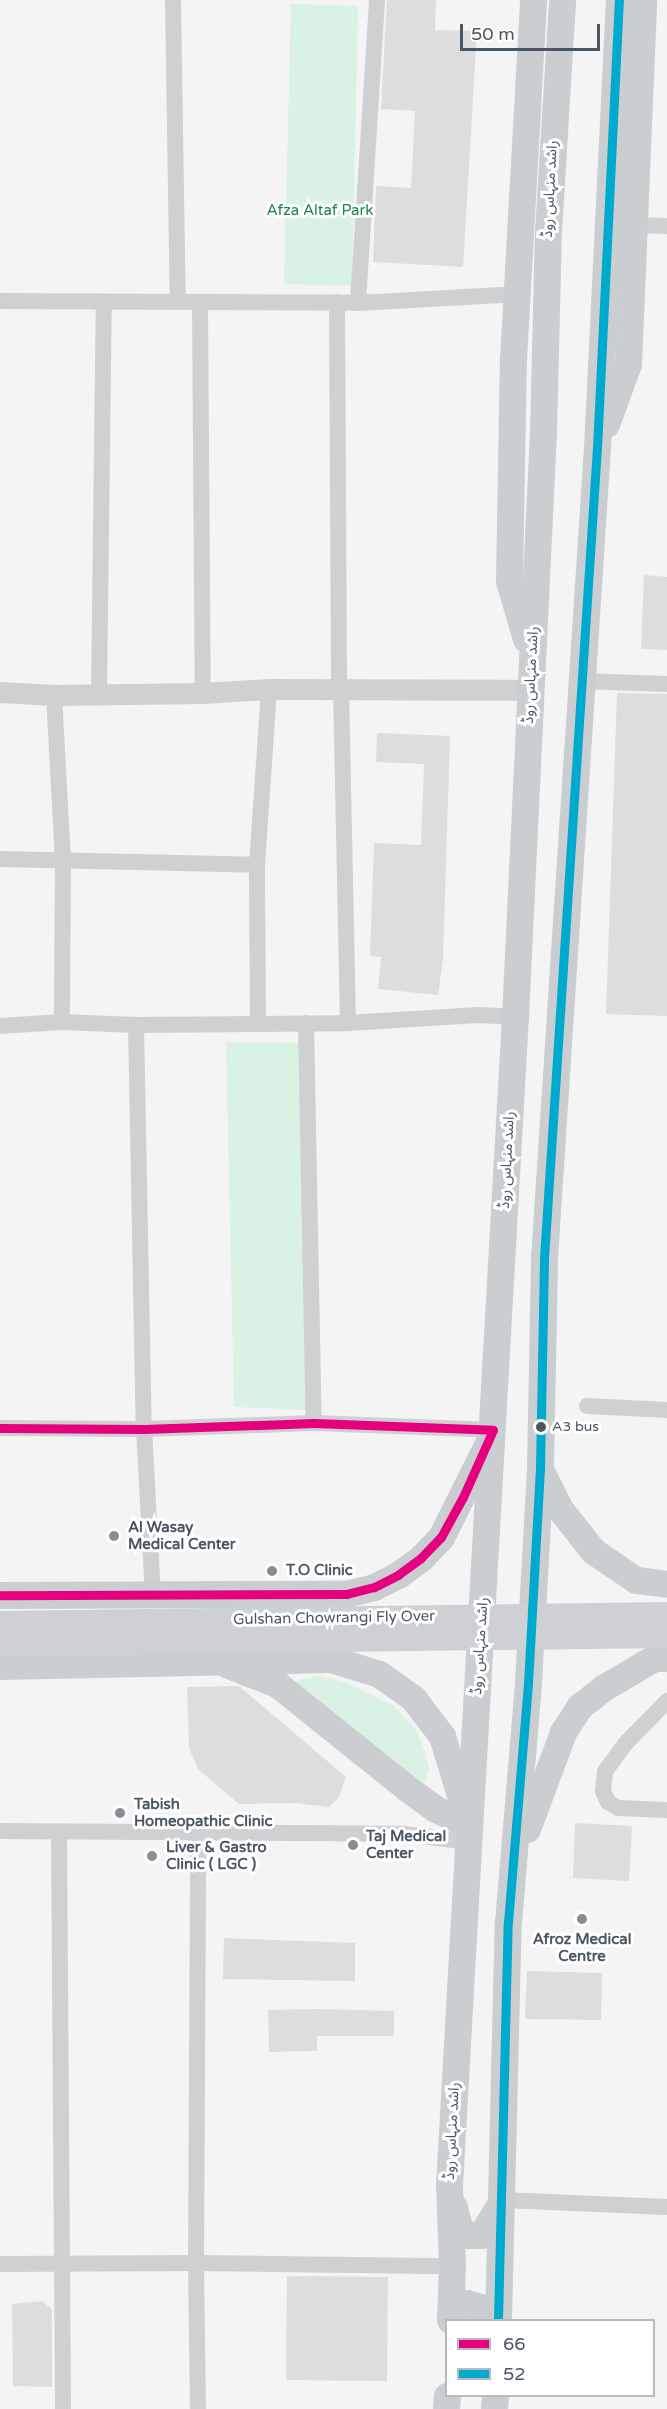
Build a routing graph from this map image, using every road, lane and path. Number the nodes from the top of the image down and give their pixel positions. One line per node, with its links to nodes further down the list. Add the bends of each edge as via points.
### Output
1 (173, 0): 11 (street)
2 (377, 0): 14 (street)
3 (533, 0): 9 (main road)
4 (562, 0): 17 (main road, راشد منہاس روڈ, via 548,231)
5 (618, 0): 16 (main road)
6 (643, 0): 7 (main road)
7 (635, 225): 8 (street); 16 (main road, via 628,364)
8 (667, 226)
9 (517, 294): 14 (street); 17 (main road, via 509,581)
10 (0, 301): 13 (street)
11 (178, 302): 13 (street); 15 (street)
12 (337, 302): 14 (street); 15 (street); 21 (street)
13 (104, 303): 25 (street)
14 (358, 303)
15 (201, 304): 24 (street)
16 (597, 448): 18 (main road)
17 (532, 661): 22 (main road, راشد منہاس روڈ)
18 (582, 681): 19 (street); 43 (main road, via 544,1258)
19 (667, 684)
20 (269, 689): 21 (street); 24 (street); 29 (street)
21 (340, 689): 22 (street); 34 (street)
22 (530, 690): 30 (main road, راشد منہاس روڈ)
23 (0, 692): 26 (street)
24 (203, 693): 25 (street)
25 (99, 694): 26 (street)
26 (54, 695): 28 (street)
27 (0, 859): 28 (street)
28 (63, 860): 29 (street); 31 (street)
29 (257, 865): 32 (street)
30 (515, 1017): 34 (street, via 479,1015); 42 (main road, راشد منہاس روڈ)
31 (62, 1022): 35 (street); 36 (street)
32 (258, 1023): 33 (street); 35 (street)
33 (306, 1023): 34 (street); 39 (street)
34 (348, 1023)
35 (136, 1025): 41 (street)
36 (0, 1026)
37 (587, 1406): 38 (street)
38 (667, 1410)
39 (314, 1423): 41 (street); 42 (street)
40 (0, 1428): 41 (street)
41 (144, 1430): 45 (street)
42 (493, 1431): 45 (main road, via 441,1537 421,1558 374,1587 346,1594); 59 (main road, راشد منہاس روڈ)
43 (540, 1468): 44 (main road, via 560,1509 592,1551 636,1580); 60 (main road)
44 (667, 1584)
45 (153, 1594): 46 (main road)
46 (0, 1595)
47 (667, 1614): 48 (main road, Gulshan Chowrangi Fly Over, bridge)
48 (0, 1623)
49 (667, 1636): 50 (main road, Gulshan Chowrangi Fly Over, bridge)
50 (0, 1644)
51 (667, 1658): 60 (main road, via 654,1658 579,1707 563,1732)
52 (216, 1660): 53 (main road); 59 (main road, via 277,1684); 59 (main road, via 331,1659 379,1674 412,1698 442,1736)
53 (0, 1666)
54 (667, 1701): 55 (street, via 625,1744 605,1772 603,1791 608,1802 618,1808)
55 (667, 1810)
56 (0, 1831): 58 (street)
57 (198, 1831): 58 (street); 59 (street); 64 (street)
58 (59, 1833): 66 (street)
59 (469, 1834): 61 (main road, راشد منہاس روڈ)
60 (514, 1865): 62 (main road, via 508,1922)
61 (449, 2185): 62 (main road, via 459,2227 467,2235 481,2235); 67 (main road, راشد منہاس روڈ)
62 (502, 2200): 63 (street); 71 (main road)
63 (667, 2207)
64 (196, 2263): 66 (street); 67 (street); 73 (street)
65 (0, 2264): 66 (street)
66 (62, 2265): 72 (street)
67 (452, 2266): 68 (main road, راشد منہاس روڈ)
68 (452, 2319)
69 (452, 2319): 70 (main road, via 467,2303 480,2307)
70 (490, 2319)
71 (498, 2319)
72 (63, 2409)
73 (198, 2409)

